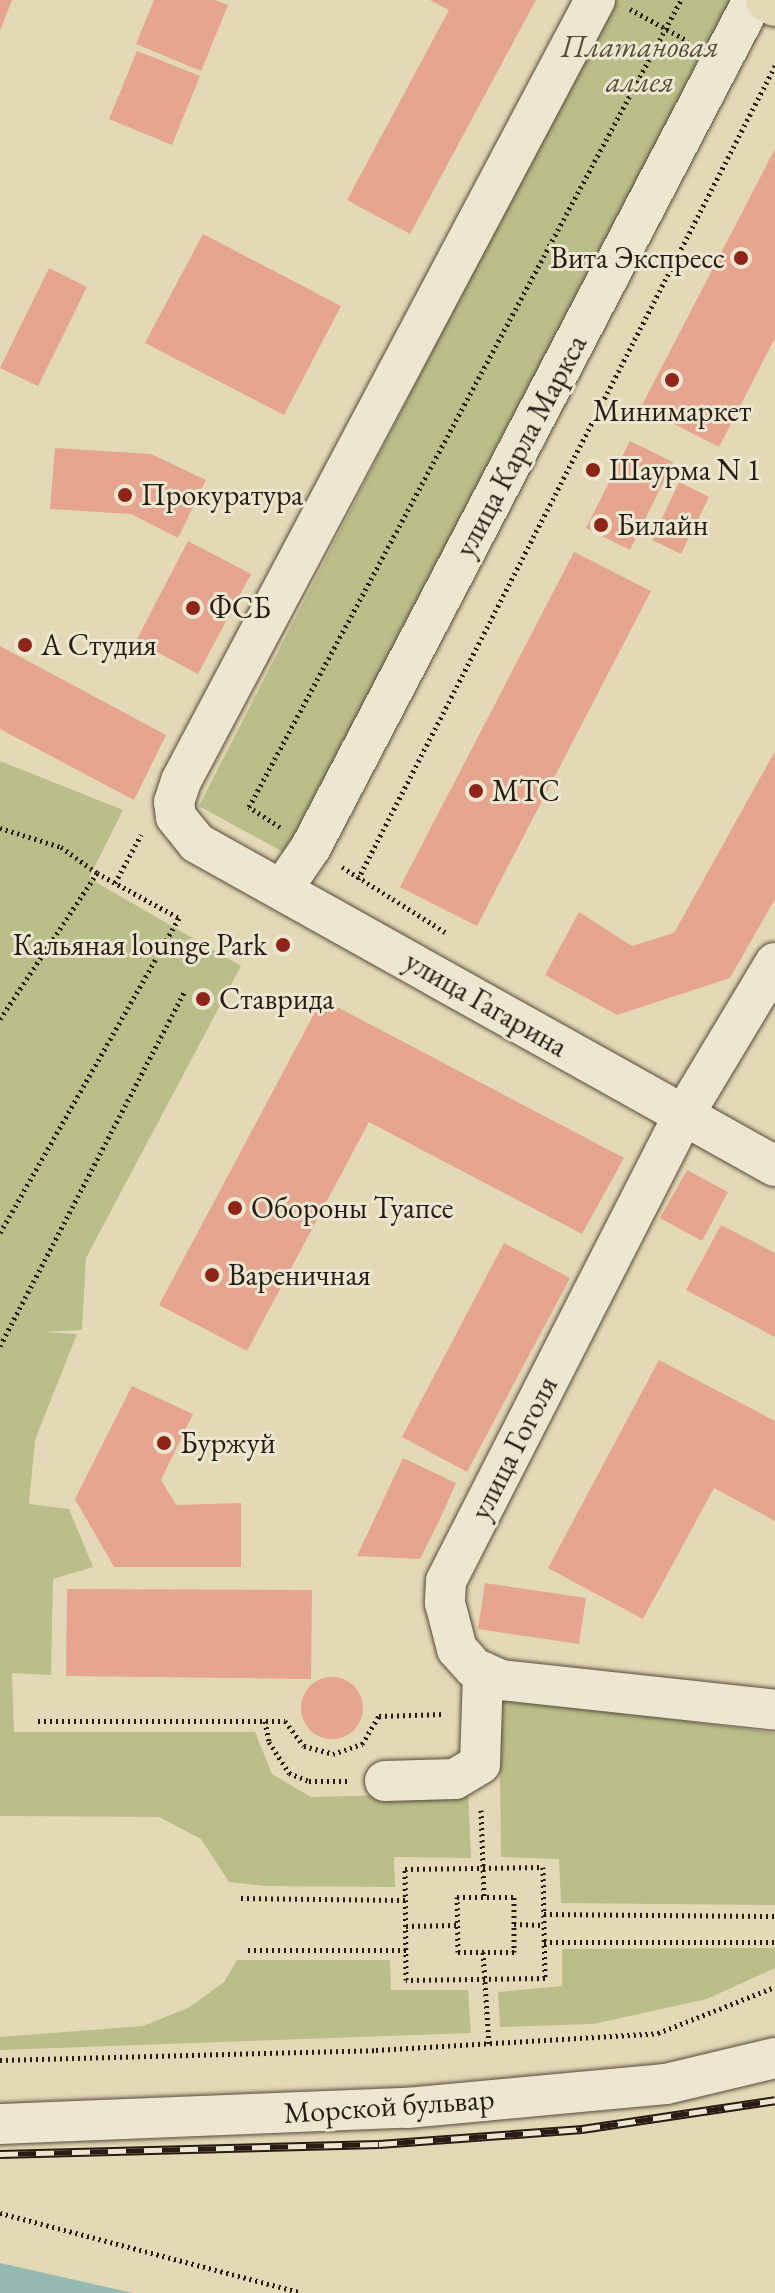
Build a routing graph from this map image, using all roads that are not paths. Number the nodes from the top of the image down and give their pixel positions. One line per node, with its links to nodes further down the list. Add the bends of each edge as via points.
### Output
1 (595, 0): 5 (street, улица Гагарина, via 181,781 174,802 176,817 197,843)
2 (753, 0): 5 (street, улица Карла Маркса, via 311,847)
3 (768, 0): 4 (main road)
4 (775, 4)
5 (283, 888): 7 (street, улица Гагарина)
6 (775, 963): 7 (street, улица Гоголя)
7 (683, 1116): 8 (street, улица Гагарина); 9 (street, улица Гоголя, via 446,1581 452,1637 457,1649)
8 (775, 1166)
9 (483, 1672): 10 (street, улица Гоголя, via 539,1688); 11 (street, via 480,1764 455,1779)
10 (775, 1710)
11 (385, 1781)
12 (775, 2058): 13 (street, Морской бульвар, via 666,2084 407,2108)
13 (0, 2124)

